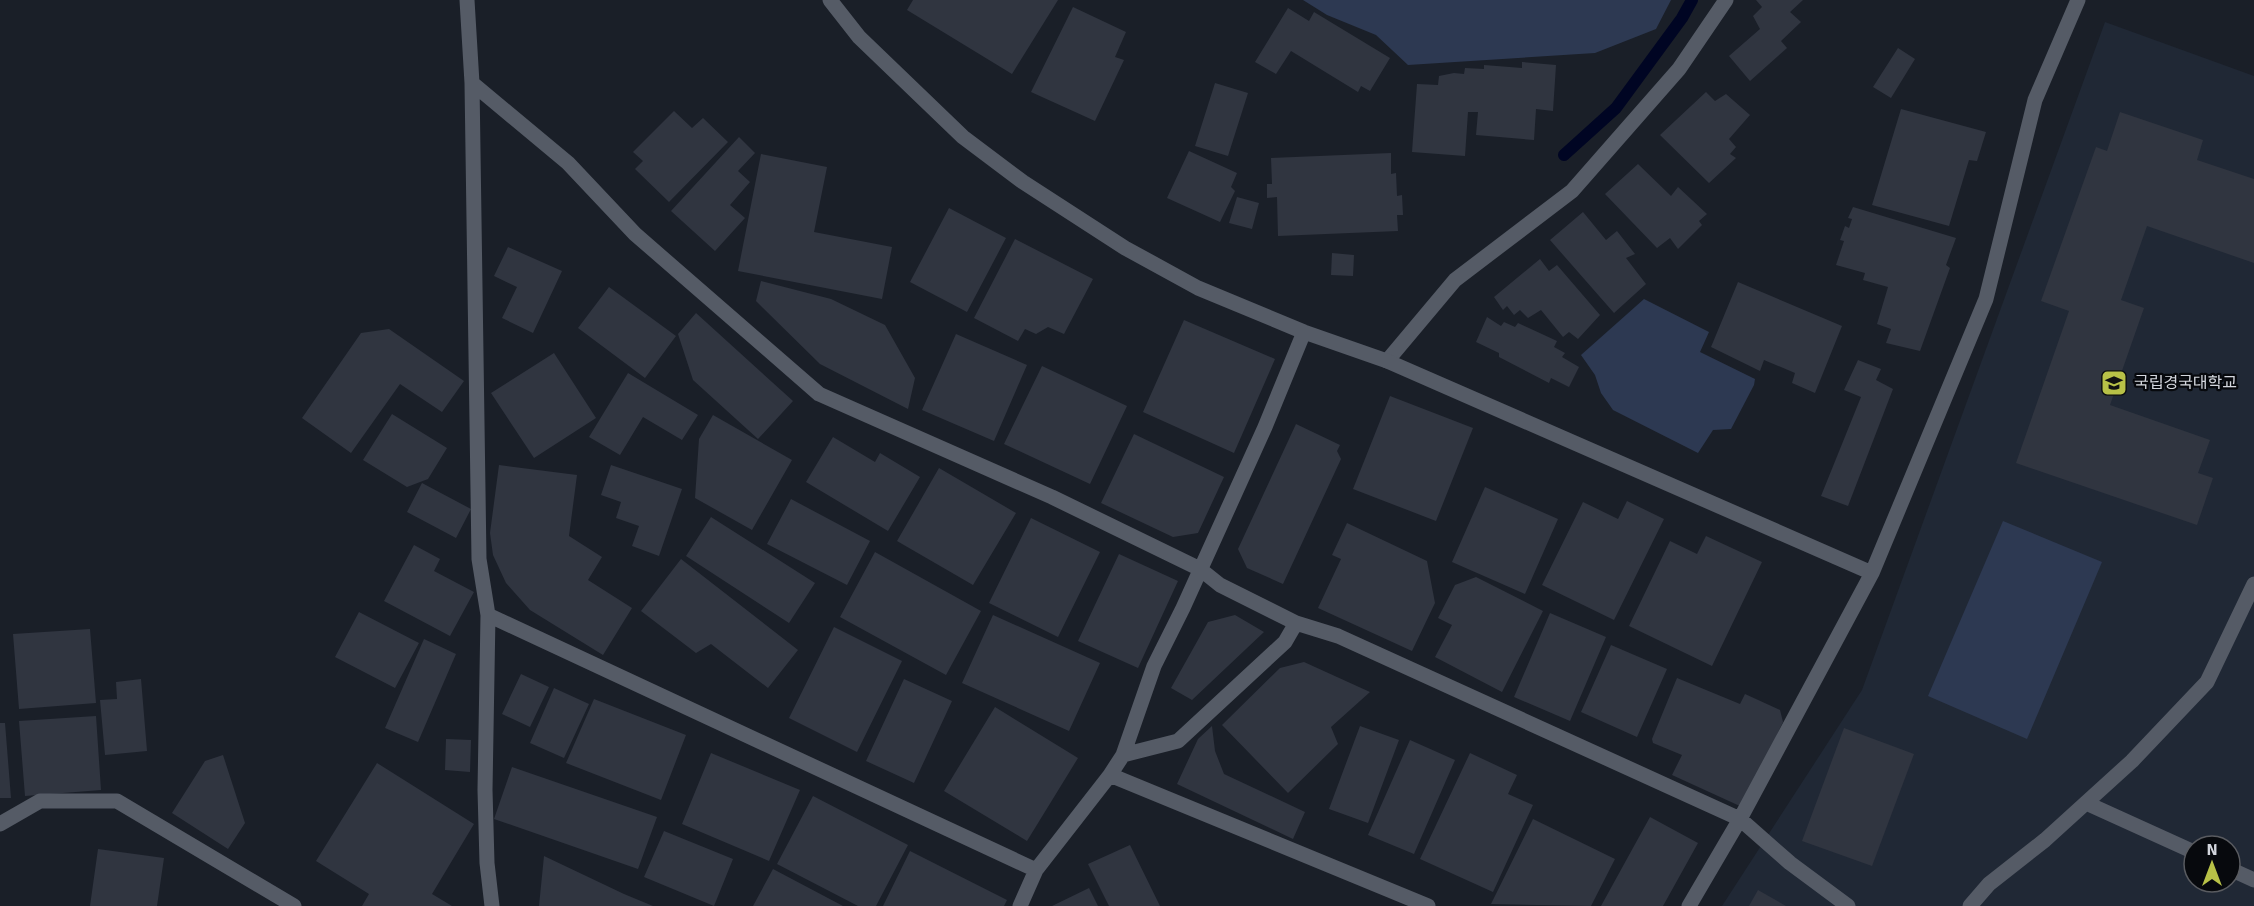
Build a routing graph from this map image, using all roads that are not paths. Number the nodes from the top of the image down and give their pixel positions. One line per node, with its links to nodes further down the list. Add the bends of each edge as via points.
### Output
1 (467, 0): 5 (street)
2 (830, 0): 6 (street, via 859,37 955,130 1023,182 1125,248 1198,288)
3 (1726, 0): 7 (street, via 1679,69 1572,191 1455,280)
4 (2078, 0): 9 (street, via 2035,100 1986,299)
5 (472, 83): 8 (street, via 568,163 634,234 819,394 1052,497); 11 (street, via 479,559)
6 (1304, 332): 7 (street); 8 (street)
7 (1388, 361): 9 (street)
8 (1200, 569): 12 (street, via 1220,585); 13 (street, via 1154,666)
9 (1872, 573): 16 (street)
10 (2254, 584): 15 (street, via 2206,682 2132,761)
11 (488, 615): 19 (street); 21 (street, via 485,790)
12 (1296, 623): 13 (street, via 1285,642 1178,741); 16 (street, via 1338,636)
13 (1123, 755): 14 (street)
14 (1110, 775): 19 (street); 23 (street)
15 (2086, 803): 18 (street); 26 (street, via 1989,884)
16 (1740, 819): 24 (street); 25 (street)
17 (0, 824): 20 (street, via 40,801 117,801)
18 (2182, 847)
19 (1036, 870): 22 (street)
20 (294, 906)
21 (492, 906)
22 (1020, 906)
23 (1428, 906)
24 (1689, 906)
25 (1848, 906)
26 (1970, 906)

